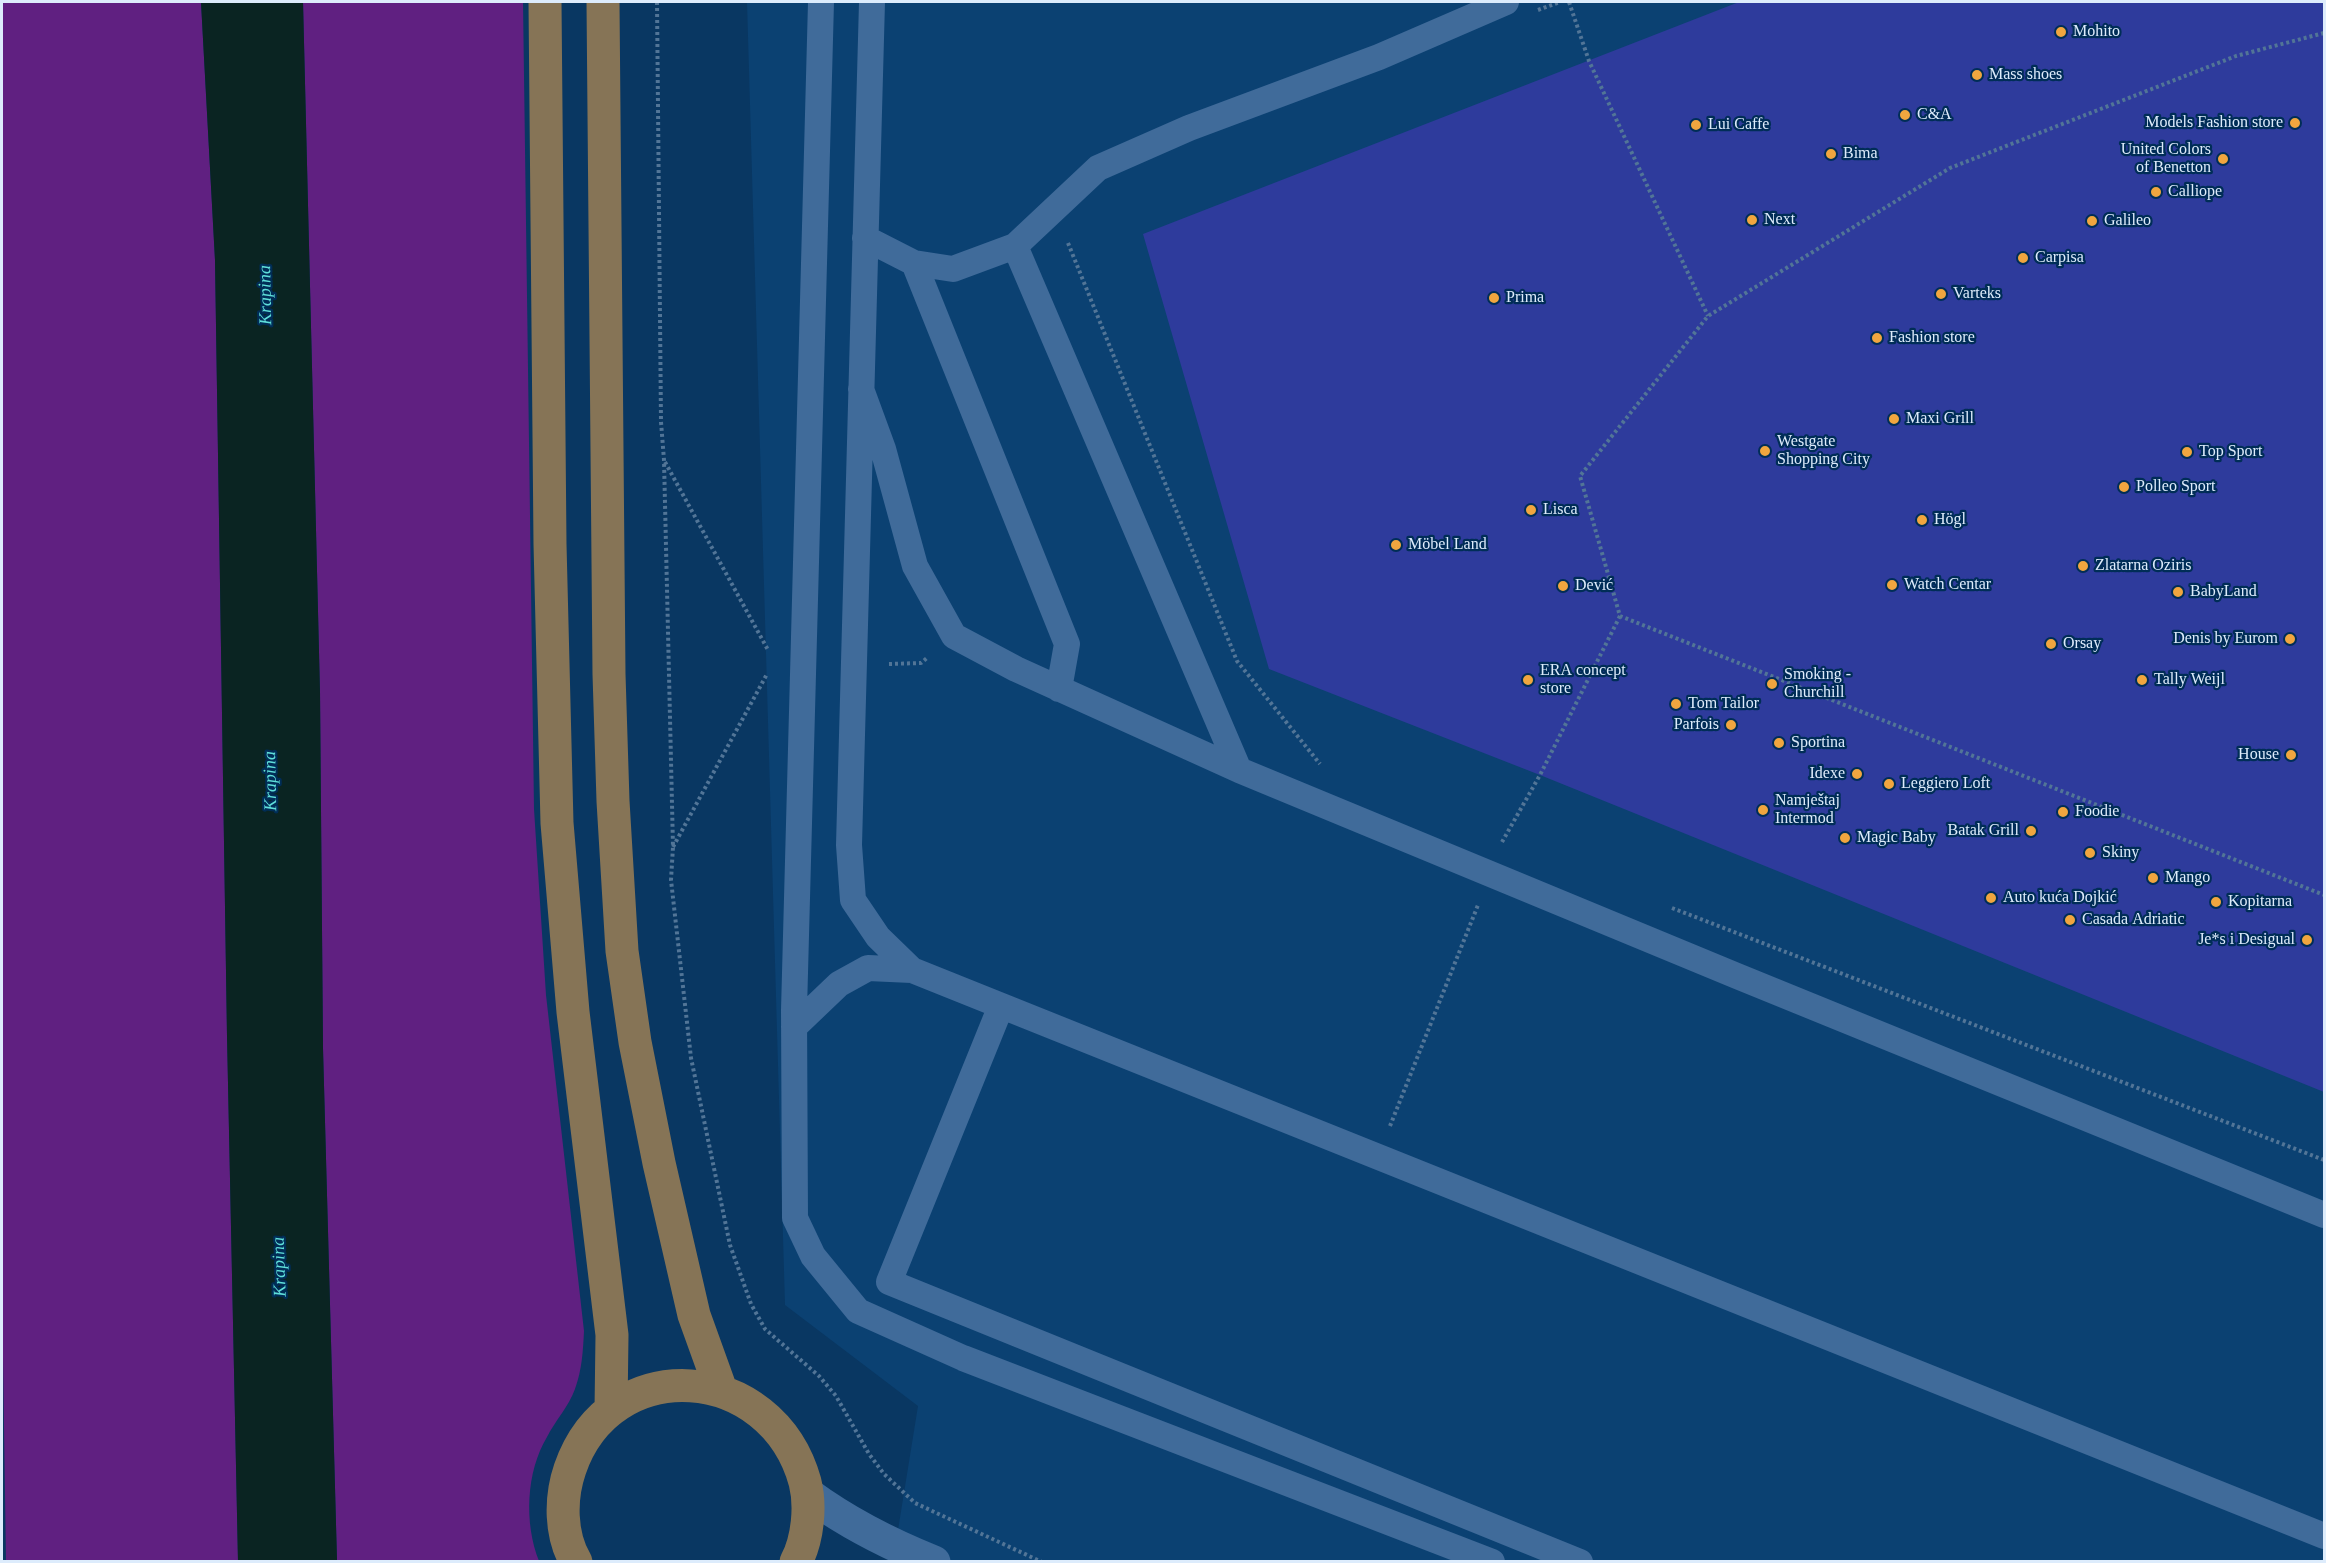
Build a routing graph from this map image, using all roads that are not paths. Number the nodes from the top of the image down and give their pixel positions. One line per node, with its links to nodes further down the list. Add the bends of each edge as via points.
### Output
1 (545, 2): 17 (main road, via 557,824 573,1012 611,1323)
2 (603, 2): 16 (main road, via 609,674 622,951 659,1163 694,1315)
3 (821, 2): 14 (lane)
4 (872, 2): 6 (lane)
5 (1517, 8): 7 (lane, via 1189,128 1098,168)
6 (865, 238): 8 (lane); 9 (lane)
7 (1015, 246): 8 (lane, via 953,269); 11 (lane)
8 (914, 263): 10 (lane, via 1067,644)
9 (861, 389): 10 (lane, via 883,449 915,566 954,636); 12 (lane, via 849,845 853,900 878,937)
10 (1059, 689): 11 (lane)
11 (1239, 770): 15 (lane)
12 (912, 970): 13 (lane); 14 (lane, via 868,968 840,984)
13 (1001, 1006): 19 (lane); 24 (lane, via 889,1282)
14 (794, 1027): 23 (lane, via 795,1218 813,1256 858,1311 963,1358)
15 (2325, 1215)
16 (722, 1390): 17 (main road, via 675,1386 631,1398); 18 (main road, via 740,1398 773,1423 791,1446)
17 (611, 1410): 20 (main road, via 585,1438 568,1475 566,1538)
18 (808, 1494): 21 (main road, via 804,1538); 22 (street, via 866,1531)
19 (2325, 1536)
20 (576, 1562)
21 (796, 1562)
22 (934, 1562)
23 (1492, 1562)
24 (1580, 1562)

